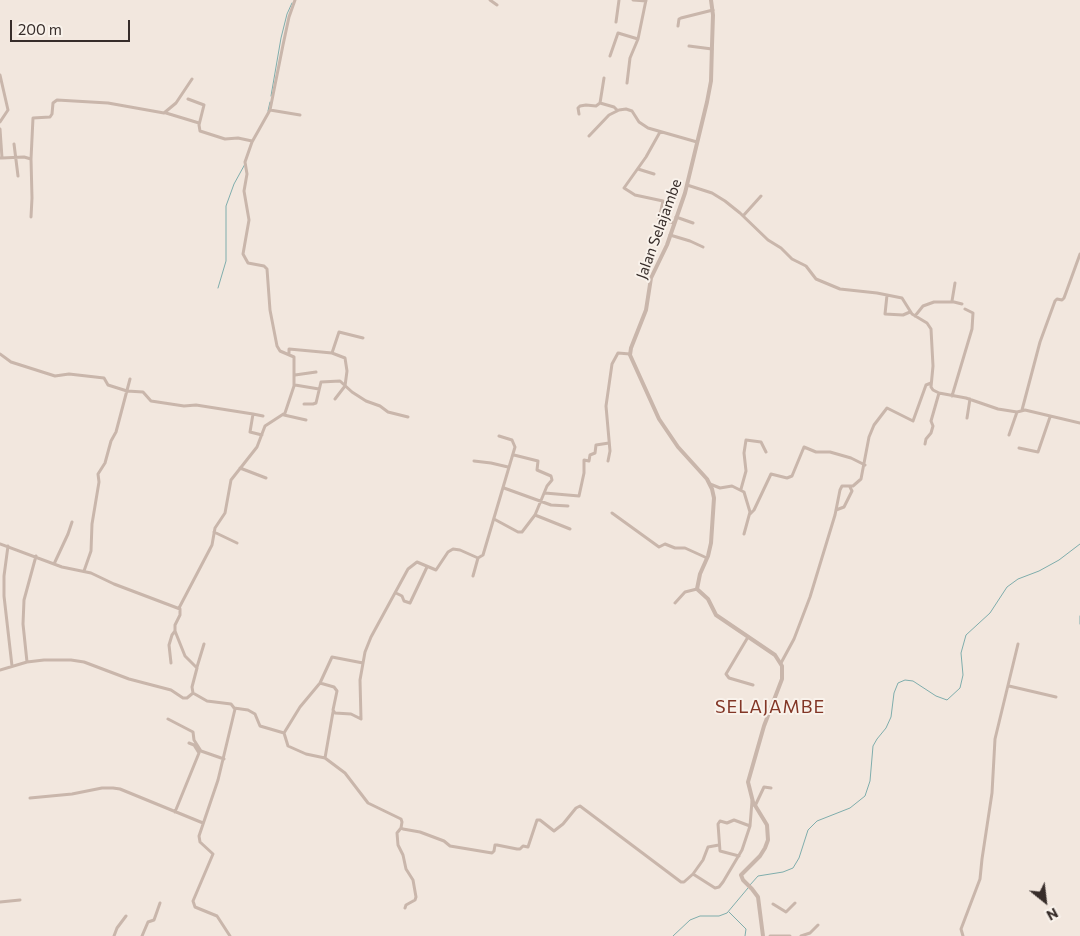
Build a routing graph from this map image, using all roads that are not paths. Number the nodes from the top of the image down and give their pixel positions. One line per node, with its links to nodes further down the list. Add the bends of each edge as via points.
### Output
1 (295, 0): 21 (street)
2 (490, 0): 7 (street)
3 (619, 0): 9 (street)
4 (632, 0): 6 (street)
5 (711, 0): 8 (street, Jalan Selajambe)
6 (646, 1): 11 (street)
7 (497, 5)
8 (713, 10): 10 (street, via 681,18); 13 (street, Jalan Selajambe)
9 (616, 22)
10 (678, 26)
11 (638, 39): 14 (street, via 617,34); 18 (street, via 630,58)
12 (689, 46): 13 (street)
13 (712, 49): 32 (street, Jalan Selajambe, via 709,92)
14 (610, 56)
15 (0, 75): 26 (street, via 8,110)
16 (604, 78): 20 (street)
17 (192, 79): 23 (street)
18 (627, 83)
19 (188, 100): 27 (street, via 204,105)
20 (600, 103): 22 (street); 24 (street, via 580,106)
21 (270, 110): 25 (street); 31 (street)
22 (618, 110): 29 (street, via 630,110 643,126); 30 (street, via 602,120)
23 (165, 113): 27 (street); 36 (street, via 108,103 56,101 50,117 33,118)
24 (579, 114)
25 (300, 115)
26 (0, 122)
27 (199, 124): 31 (street, via 199,130 212,135)
28 (0, 129): 34 (street)
29 (660, 132): 32 (street); 37 (street)
30 (588, 136)
31 (252, 141): 58 (street, via 245,162 244,191 249,220 244,256 250,264 267,269 269,306 277,346 280,351)
32 (697, 142): 40 (street, Jalan Selajambe)
33 (14, 144): 35 (street)
34 (1, 158): 35 (street)
35 (15, 158): 36 (street); 39 (street)
36 (31, 159): 44 (street)
37 (638, 169): 38 (street); 45 (street, via 624,188 635,195 663,201 659,219)
38 (654, 174)
39 (18, 176)
40 (688, 185): 42 (street, Jalan Selajambe); 43 (street, via 712,193)
41 (761, 196): 43 (street)
42 (676, 216): 45 (street, Jalan Selajambe); 46 (street)
43 (743, 216): 51 (street, via 771,243 806,266 816,279 840,289)
44 (31, 217)
45 (674, 223): 47 (street, Jalan Selajambe)
46 (693, 223)
47 (670, 235): 48 (street); 61 (street, Jalan Selajambe, via 651,278 646,310)
48 (703, 247)
49 (1080, 254): 75 (street, via 1064,298 1055,301)
50 (955, 283): 52 (street)
51 (887, 295): 55 (street, via 902,298); 55 (street, via 885,314)
52 (952, 301): 53 (street); 56 (street, via 927,304)
53 (962, 304)
54 (965, 309): 71 (street, via 973,313 972,329)
55 (910, 312): 56 (street)
56 (915, 316): 65 (street, via 931,329)
57 (363, 338): 59 (street, via 339,332)
58 (289, 351): 59 (street); 63 (street, via 295,358)
59 (332, 353): 67 (street, via 346,360)
60 (0, 354): 69 (street, via 11,362 52,375 104,378 108,385)
61 (630, 354): 88 (street, via 618,353 612,364 606,402); 99 (street, via 659,419)
62 (316, 372): 63 (street)
63 (295, 375): 66 (street)
64 (130, 379): 69 (street)
65 (931, 383): 70 (street, via 932,389); 95 (street, via 926,386 913,421 889,408 886,410 869,437)
66 (294, 385): 68 (street); 78 (street)
67 (345, 386): 68 (street, via 340,381 323,381); 72 (street); 81 (street, via 388,412)
68 (319, 390): 74 (street, via 316,403)
69 (127, 391): 77 (street, via 143,392 149,400 156,402); 123 (street, via 116,432 98,474 91,551)
70 (939, 393): 71 (street); 89 (street, via 931,433)
71 (952, 396): 73 (street)
72 (335, 399)
73 (970, 399): 76 (street); 82 (street)
74 (304, 404)
75 (1022, 410): 76 (street); 80 (street)
76 (1016, 412): 85 (street)
77 (253, 414): 79 (street); 86 (street, via 250,432)
78 (284, 415): 83 (street); 86 (street, via 265,426)
79 (263, 416)
80 (1050, 416): 84 (street); 90 (street, via 1038,452)
81 (408, 417)
82 (967, 418)
83 (306, 420)
84 (1080, 423)
85 (1009, 435)
86 (262, 436): 97 (street)
87 (499, 436): 92 (street, via 514,442)
88 (609, 443): 94 (street); 103 (street, via 596,444 595,453 590,455 589,461 584,460 579,496)
89 (924, 444)
90 (1019, 448)
91 (766, 452): 102 (street, via 761,442 746,440 746,471)
92 (514, 455): 96 (street); 103 (street, via 538,461 537,470 551,476)
93 (474, 461): 96 (street)
94 (608, 461)
95 (865, 465): 100 (street, via 861,478); 109 (street, via 851,458 804,447 792,476 771,474)
96 (508, 467): 101 (street)
97 (240, 468): 98 (street); 113 (street, via 231,480 224,514)
98 (266, 478)
99 (710, 484): 102 (street); 120 (street, via 714,498 712,543)
100 (850, 487): 106 (street, via 852,491 844,507); 106 (street, via 841,487)
101 (504, 488): 104 (street); 110 (street)
102 (740, 489): 109 (street)
103 (545, 493): 104 (street)
104 (541, 501): 105 (street); 108 (street)
105 (568, 506)
106 (836, 510): 136 (street, via 806,607)
107 (612, 512): 120 (street, via 659,548 665,544 685,548)
108 (535, 514): 110 (street, via 520,532); 112 (street)
109 (750, 514): 114 (street)
110 (494, 520): 119 (street, via 483,555)
111 (72, 522): 121 (street)
112 (570, 529)
113 (214, 532): 115 (street); 128 (street, via 212,545)
114 (744, 534)
115 (237, 543)
116 (0, 544): 117 (street)
117 (8, 546): 118 (street); 137 (street, via 4,596)
118 (36, 556): 121 (street); 133 (street, via 24,600)
119 (478, 558): 122 (street, via 452,549 436,570); 124 (street)
120 (707, 558): 125 (street)
121 (54, 564): 123 (street)
122 (427, 567): 126 (street, via 420,562 414,563); 126 (street, via 410,603)
123 (84, 571): 128 (street)
124 (473, 576)
125 (698, 588): 127 (street, via 685,592); 130 (street, via 714,613)
126 (396, 593): 135 (street, via 371,637)
127 (675, 603)
128 (179, 608): 129 (street)
129 (175, 631): 134 (street, via 169,645); 138 (street, via 185,656)
130 (748, 637): 136 (street, via 775,655); 141 (street, via 726,674 729,678)
131 (204, 644): 138 (street)
132 (1018, 644): 142 (street)
133 (27, 662): 137 (street); 143 (street, via 84,662 171,690 183,698)
134 (171, 663)
135 (363, 663): 140 (street, via 332,657); 146 (street, via 361,719 352,714 337,714)
136 (781, 663): 154 (street, via 782,679 748,780)
137 (12, 666): 139 (street)
138 (197, 668): 143 (street)
139 (0, 670)
140 (320, 683): 146 (street, via 337,691); 148 (street)
141 (753, 685)
142 (1009, 686): 144 (street); 178 (street, via 995,738 992,793 980,879 961,928)
143 (192, 693): 145 (street, via 207,700 231,704)
144 (1056, 697)
145 (234, 708): 148 (street, via 255,714 260,726); 151 (street)
146 (333, 710): 150 (street)
147 (168, 719): 151 (street, via 193,732 201,751)
148 (284, 733): 150 (street, via 288,746)
149 (189, 743): 156 (street, via 199,753)
150 (325, 758): 159 (street, via 347,775 368,803 401,819)
151 (224, 759): 157 (street)
152 (771, 788): 155 (street, via 764,787)
153 (30, 798): 156 (street, via 114,788)
154 (752, 800): 155 (street); 158 (street)
155 (755, 806): 174 (street, via 767,825 768,840 764,851 742,873 742,879 758,899)
156 (175, 812): 157 (street)
157 (203, 824): 173 (street, via 198,840 212,854 193,903 195,907 217,916)
158 (750, 826): 160 (street, via 734,820 720,821 717,826); 161 (street)
159 (401, 828): 162 (street, via 420,832 450,846 492,854 497,844 517,849 528,847 537,820 554,831 580,806 681,882); 168 (street, via 397,834 398,845 406,869 414,880 416,896)
160 (719, 845): 161 (street, via 721,851); 162 (street, via 708,847)
161 (740, 856): 162 (street, via 717,888)
162 (694, 874)
163 (20, 900): 164 (street)
164 (0, 902)
165 (160, 903): 172 (street, via 154,920 148,922)
166 (795, 903): 167 (street, via 786,912)
167 (773, 904)
168 (405, 908)
169 (126, 916): 171 (street)
170 (818, 926): 177 (street)
171 (114, 936)
172 (142, 936)
173 (230, 936)
174 (763, 936)
175 (770, 936): 176 (street)
176 (790, 936)
177 (801, 936)
178 (963, 936)

